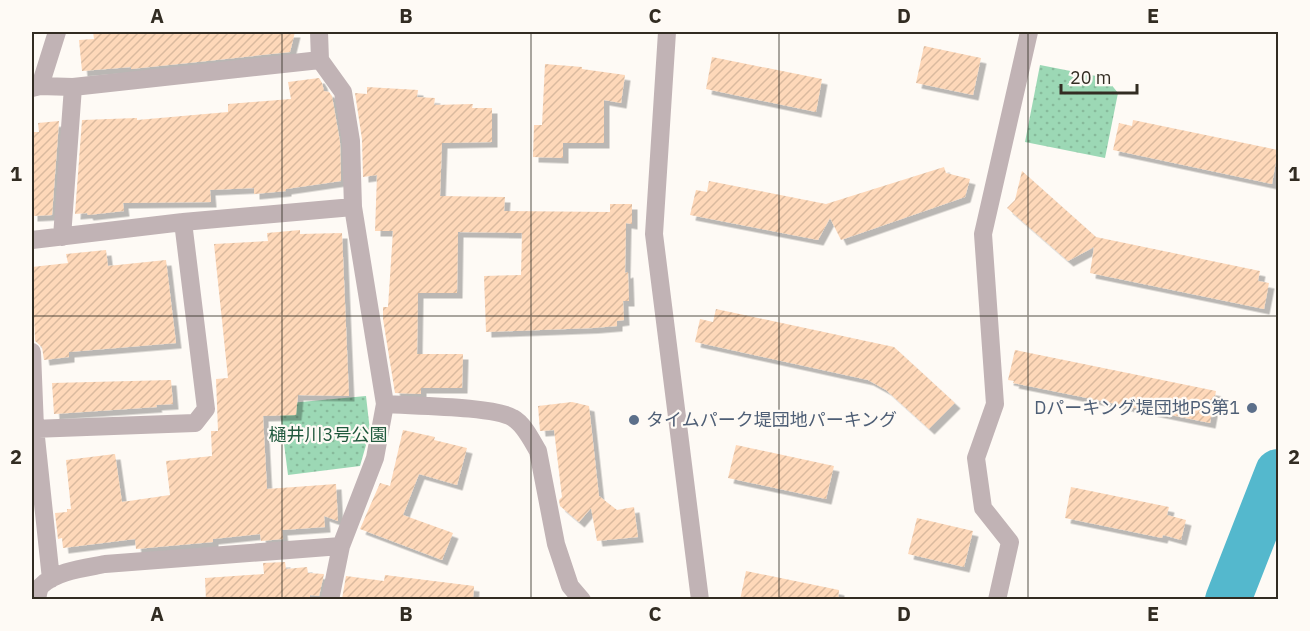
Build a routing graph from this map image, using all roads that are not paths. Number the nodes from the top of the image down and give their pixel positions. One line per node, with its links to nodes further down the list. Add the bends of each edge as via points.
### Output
1 (57, 32): 6 (street)
2 (320, 32): 5 (street)
3 (667, 32): 19 (street, via 654,234)
4 (1029, 32): 20 (street, via 983,234 995,404 976,458 983,508 1010,542)
5 (320, 60): 7 (street); 8 (street, via 343,92 351,141)
6 (36, 87): 7 (street)
7 (73, 87): 10 (street)
8 (353, 207): 9 (street); 13 (street)
9 (183, 222): 10 (street); 14 (street, via 207,409 195,423)
10 (62, 237): 11 (street)
11 (32, 240)
12 (32, 352): 14 (street)
13 (385, 404): 15 (street, via 375,458); 18 (street, via 491,411 514,418 538,451 556,544 570,586)
14 (33, 429): 16 (street)
15 (341, 546): 16 (street, via 105,564 77,570); 17 (street)
16 (40, 589)
17 (330, 600)
18 (582, 600)
19 (700, 600)
20 (998, 600)

